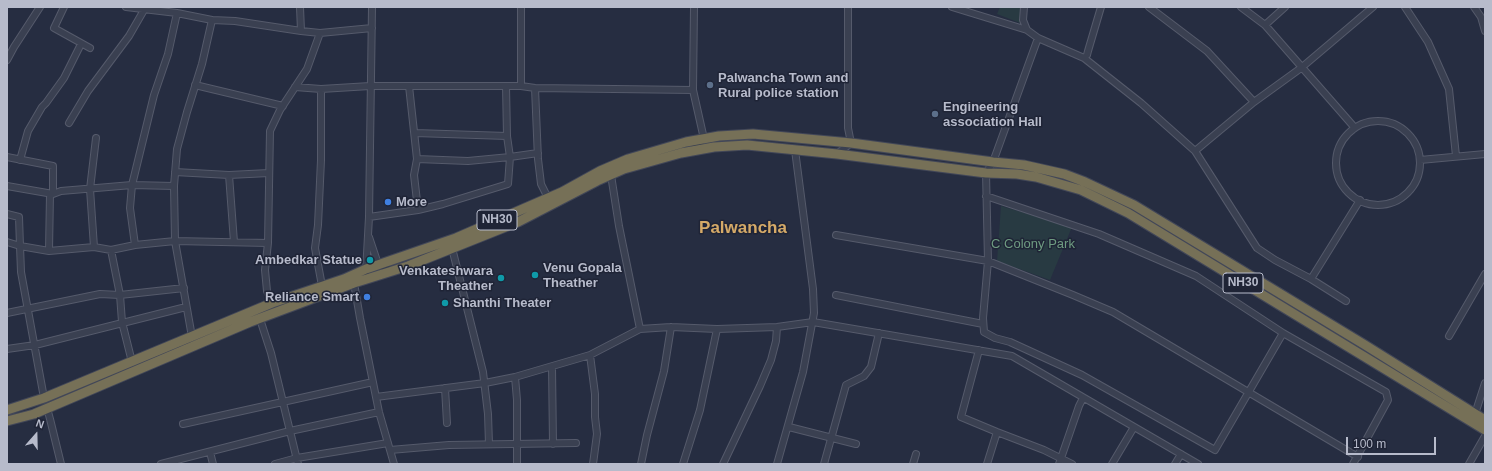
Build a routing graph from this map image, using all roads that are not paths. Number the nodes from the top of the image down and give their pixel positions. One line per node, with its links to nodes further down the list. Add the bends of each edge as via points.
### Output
1 (40, 7): 31 (street)
2 (64, 7): 28 (street, via 54,28)
3 (126, 7): 18 (street)
4 (300, 7): 25 (street)
5 (372, 7): 22 (street)
6 (521, 7): 37 (street)
7 (694, 7): 41 (street)
8 (848, 7): 50 (street, via 848,128)
9 (952, 7): 23 (street)
10 (1024, 7): 23 (street, via 1023,20)
11 (1101, 7): 30 (street)
12 (1149, 7): 42 (street, via 1207,51)
13 (1241, 7): 21 (street)
14 (1285, 7): 21 (street)
15 (1373, 7): 32 (street)
16 (1405, 7): 57 (street, via 1428,42 1449,89)
17 (1474, 7): 24 (street, via 1481,17)
18 (144, 10): 19 (street); 44 (street)
19 (177, 13): 20 (street); 69 (street)
20 (212, 20): 25 (street, via 235,21); 33 (street)
21 (1265, 25): 32 (street)
22 (372, 28): 26 (street); 34 (street)
23 (1027, 30): 27 (street)
24 (1485, 31)
25 (301, 32): 26 (street)
26 (320, 33): 38 (street, via 307,69)
27 (1038, 38): 30 (street); 63 (street)
28 (82, 44): 29 (street); 60 (street, via 64,78 28,131)
29 (90, 48)
30 (1084, 58): 53 (street, via 1141,103)
31 (7, 60)
32 (1301, 68): 42 (street); 45 (street)
33 (195, 85): 43 (street); 64 (street, via 177,149)
34 (370, 86): 35 (street); 40 (street); 79 (street)
35 (409, 86): 36 (street); 46 (street)
36 (506, 86): 37 (street); 47 (street)
37 (521, 86): 39 (street)
38 (295, 87): 40 (street); 43 (street)
39 (535, 88): 41 (street); 54 (street)
40 (321, 89): 100 (street, via 321,160 315,248)
41 (693, 90): 49 (street)
42 (1254, 102): 53 (street)
43 (283, 106): 65 (street, via 270,131)
44 (69, 123)
45 (1355, 128): 62 (street, via 1378,121 1396,125 1414,142); 76 (street, via 1339,147 1336,166 1342,183)
46 (415, 133): 47 (street); 61 (street)
47 (507, 136): 59 (street)
48 (96, 138): 72 (street)
49 (704, 139): 50 (highway, NH30, via 753,134); 52 (street); 75 (highway, NH30, via 628,159)
50 (851, 143): 55 (street); 63 (highway, NH30)
51 (795, 150): 52 (highway, NH30, via 747,145); 55 (highway, NH30); 111 (street, via 813,289)
52 (691, 151): 68 (highway, NH30)
53 (1195, 151): 98 (street, via 1257,248)
54 (538, 153): 59 (street); 75 (street, via 541,184)
55 (837, 154): 66 (highway, NH30)
56 (1485, 154): 57 (street)
57 (1456, 156): 62 (street)
58 (7, 157): 60 (street)
59 (510, 157): 61 (street, via 468,161); 77 (street, via 508,184)
60 (20, 160): 73 (street, via 53,166)
61 (417, 160): 77 (street, via 414,175)
62 (1420, 160): 76 (street, via 1417,178 1411,189 1402,197 1378,204)
63 (993, 162): 66 (street); 140 (highway, NH30, via 1024,165 1064,174 1134,205)
64 (175, 172): 67 (street); 71 (street)
65 (269, 173): 67 (street); 85 (street)
66 (986, 173): 74 (street); 147 (highway, NH30, via 1017,174 1058,183 1081,190 1128,213)
67 (229, 175): 84 (street)
68 (611, 175): 89 (highway, NH30, via 518,222); 115 (street)
69 (132, 185): 71 (street); 72 (street); 86 (street, via 130,208)
70 (7, 186): 73 (street)
71 (174, 186): 82 (street)
72 (90, 189): 73 (street); 88 (street)
73 (52, 194): 91 (street)
74 (986, 196): 92 (street); 118 (street, via 1099,234 1196,276)
75 (548, 198): 93 (highway, NH30, via 456,238)
76 (1360, 200): 98 (street)
77 (418, 210): 79 (street)
78 (7, 214): 87 (street, via 19,217)
79 (369, 217): 80 (street)
80 (368, 233): 93 (street); 94 (street)
81 (836, 235): 92 (street)
82 (175, 241): 84 (street); 86 (street); 101 (street)
83 (7, 242): 87 (street)
84 (234, 242): 85 (street)
85 (268, 243): 105 (street, via 265,270 267,291)
86 (135, 245): 90 (street)
87 (20, 246): 91 (street); 107 (street)
88 (94, 247): 90 (street); 91 (street)
89 (452, 248): 95 (highway, NH30); 129 (street)
90 (111, 250): 102 (street)
91 (49, 251)
92 (988, 261): 112 (street); 132 (street, via 1113,312)
93 (378, 264): 94 (highway, NH30); 95 (street)
94 (366, 269): 97 (street); 100 (highway, NH30)
95 (393, 271): 97 (highway, NH30)
96 (1485, 274): 119 (street)
97 (368, 279): 99 (highway, NH30)
98 (1311, 279): 104 (street)
99 (354, 283): 109 (highway, NH30); 128 (street)
100 (322, 286): 105 (highway, NH30)
101 (184, 288): 102 (street); 106 (street)
102 (120, 295): 107 (street, via 100,294); 110 (street)
103 (836, 295): 112 (street)
104 (1346, 301)
105 (272, 303): 120 (highway, NH30)
106 (186, 307): 110 (street); 120 (street)
107 (28, 309): 108 (street); 121 (street)
108 (7, 313)
109 (260, 319): 136 (street); 137 (highway, NH30)
110 (122, 322): 121 (street); 125 (street)
111 (813, 322): 114 (street); 117 (street); 145 (street)
112 (983, 324): 132 (street, via 984,332 995,338 1010,342 1082,375 1215,450)
113 (671, 327): 115 (street); 116 (street); 173 (street, via 664,371)
114 (777, 328): 116 (street); 175 (street, via 771,360)
115 (640, 329): 124 (street)
116 (717, 329): 174 (street, via 700,410)
117 (879, 333): 123 (street); 151 (street, via 870,367 864,376 846,384)
118 (1283, 333): 132 (street); 162 (street, via 1386,392 1388,400)
119 (1449, 336)
120 (192, 337): 125 (highway, NH30)
121 (34, 345): 122 (street); 134 (street)
122 (7, 349)
123 (979, 350): 135 (street, via 1012,356); 149 (street, via 961,417)
124 (590, 355): 126 (street); 172 (street, via 596,394 597,434)
125 (132, 362): 134 (highway, NH30)
126 (552, 367): 127 (street); 156 (street)
127 (515, 377): 129 (street); 155 (street)
128 (374, 382): 133 (street); 136 (street)
129 (485, 383): 131 (street); 154 (street)
130 (1485, 383): 140 (street)
131 (445, 388): 133 (street); 143 (street)
132 (1248, 392): 162 (street)
133 (376, 397): 139 (street)
134 (44, 398): 138 (highway, NH30)
135 (1083, 398): 146 (street); 164 (street)
136 (283, 401): 144 (street); 148 (street)
137 (47, 408): 142 (highway, NH30); 166 (street)
138 (7, 410)
139 (379, 412): 148 (street); 152 (street)
140 (1475, 414): 141 (highway, NH30)
141 (1485, 420)
142 (7, 421)
143 (447, 423)
144 (183, 424)
145 (789, 427): 151 (street); 176 (street)
146 (1134, 427): 161 (street); 181 (street)
147 (1485, 430)
148 (290, 431): 159 (street); 163 (street)
149 (997, 432): 164 (street, via 1044,450); 179 (street)
150 (1485, 436): 185 (street)
151 (831, 439): 157 (street); 177 (street)
152 (388, 443): 158 (street); 163 (street)
153 (576, 443): 156 (street)
154 (489, 444): 155 (street); 158 (street)
155 (518, 444): 156 (street); 171 (street)
156 (553, 444)
157 (856, 444)
158 (390, 450): 170 (street)
159 (210, 452): 165 (street); 168 (street)
160 (916, 454): 178 (street)
161 (1181, 454): 182 (street); 183 (street)
162 (1358, 456): 184 (street)
163 (297, 461): 169 (street)
164 (1060, 461): 180 (street)
165 (174, 462): 167 (street)
166 (61, 464)
167 (161, 464)
168 (213, 464)
169 (275, 464)
170 (394, 464)
171 (517, 464)
172 (593, 464)
173 (641, 464)
174 (682, 464)
175 (724, 464)
176 (777, 464)
177 (824, 464)
178 (913, 464)
179 (987, 464)
180 (1072, 464)
181 (1112, 464)
182 (1175, 464)
183 (1198, 464)
184 (1353, 464)
185 (1469, 464)

